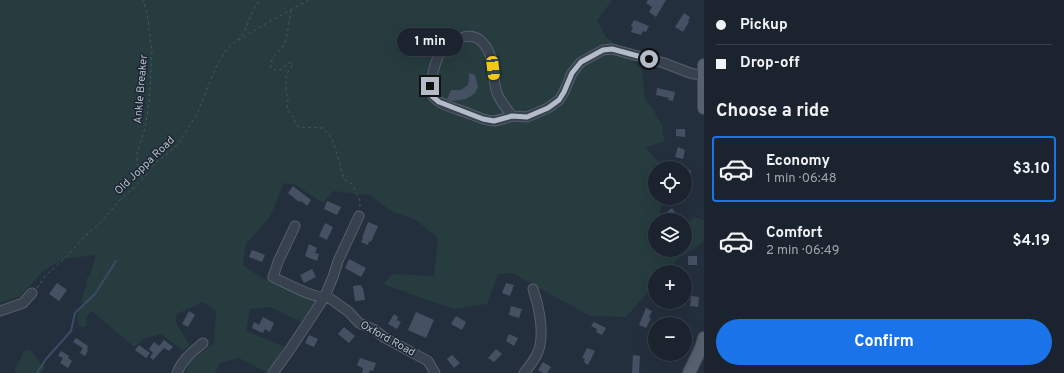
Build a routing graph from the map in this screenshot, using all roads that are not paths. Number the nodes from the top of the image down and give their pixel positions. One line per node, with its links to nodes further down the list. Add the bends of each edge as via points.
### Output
1 (704, 65): 2 (main road)
2 (704, 76): 3 (main road); 4 (street, via 664,62 612,49 603,50 581,62 572,73 559,100 548,108 527,117)
3 (704, 108)
4 (512, 116): 4 (street, via 494,121 483,119 439,102 432,96 432,75 443,48 457,38 470,36 479,39 488,48 497,93)
5 (359, 216): 9 (street)
6 (295, 226): 9 (street, Oxford Road, via 273,277)
7 (533, 290): 16 (street, via 539,308 542,340 538,353)
8 (32, 293): 10 (street, via 22,303)
9 (324, 298): 14 (street); 15 (street, Oxford Road, via 328,297 338,304 359,323 428,360)
10 (0, 310)
11 (704, 338): 17 (main road)
12 (203, 343): 13 (street, via 180,364)
13 (177, 373)
14 (273, 373)
15 (435, 373)
16 (524, 373)
17 (689, 373)

